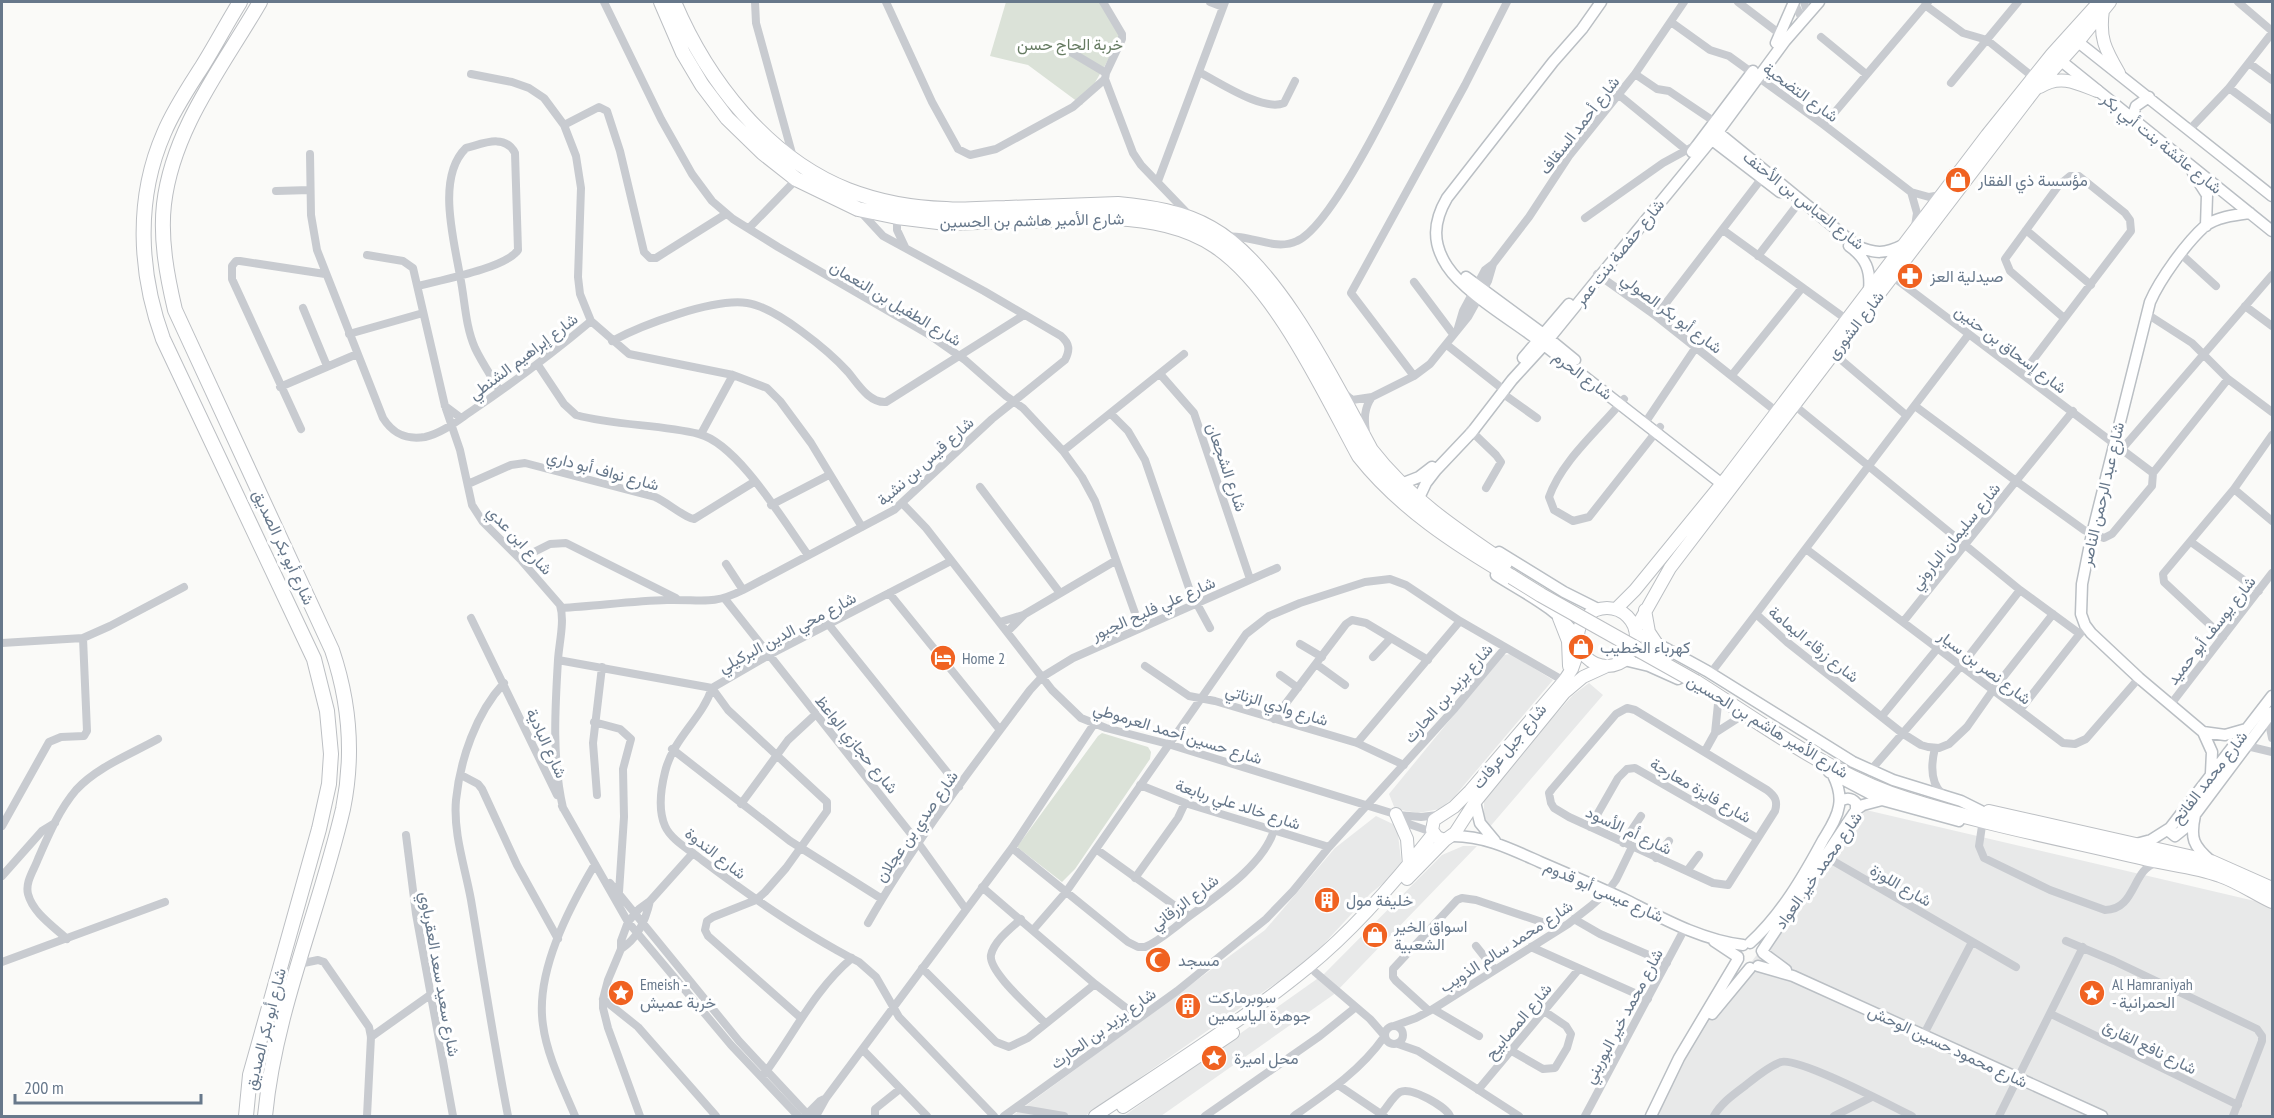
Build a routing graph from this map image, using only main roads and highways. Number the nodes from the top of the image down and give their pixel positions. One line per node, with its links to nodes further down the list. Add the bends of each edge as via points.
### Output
1 (240, 2): 28 (highway, شارع أبو بكر الصديق, via 159,145 146,195 143,246 150,295 163,339 314,659 327,711 331,754 325,807 250,1075)
2 (260, 2): 29 (highway, شارع أبو بكر الصديق, via 180,143 167,186 163,225 166,269 179,319 332,650 343,682 351,740 348,786 337,835 279,1032)
3 (660, 2): 10 (highway, شارع الأمير هاشم بن الحسين, via 682,53 702,85 789,183 817,189 858,209 897,217 946,223 1138,220 1174,227 1214,245 1235,261 1290,332 1372,473 1393,494)
4 (674, 2): 10 (highway, شارع الأمير هاشم بن الحسين, via 695,46 726,93 755,126 805,168 848,190 883,201 947,210 1118,204 1193,219 1225,237 1272,284 1383,465)
5 (2104, 4): 6 (main road, شارع الشورى); 7 (main road, via 2103,44)
6 (2056, 57): 8 (main road, شارع الشورى); 11 (main road, شارع الشورى, via 2033,78 1723,482)
7 (2119, 73)
8 (2034, 91): 9 (main road, via 2049,81 2060,80); 12 (main road, شارع الشورى, via 1670,568)
9 (2097, 91)
10 (1463, 541): 21 (highway, شارع الأمير هاشم بن الحسين, bridge, via 1541,595)
11 (1635, 590): 12 (main road, via 1637,604); 13 (main road, شارع الشورى)
12 (1648, 605): 15 (main road, شارع الشورى); 17 (main road, via 1649,632)
13 (1616, 609): 15 (main road, via 1628,617); 16 (main road, via 1598,609 1587,615 1580,625)
14 (1556, 615): 19 (main road, via 1568,641)
15 (1636, 631): 18 (main road, via 1634,648 1624,660)
16 (1578, 643): 18 (main road, via 1586,658); 19 (main road, شارع جبل عرفات)
17 (1662, 647)
18 (1607, 666): 20 (main road, شارع جبل عرفات)
19 (1568, 674): 20 (main road, via 1579,672); 23 (main road, شارع جبل عرفات, via 1465,798 1434,820)
20 (1583, 677): 24 (main road, شارع جبل عرفات, via 1564,693)
21 (1702, 677): 26 (highway, شارع الأمير هاشم بن الحسين, via 1791,735 1874,780 1945,803 2211,862); 27 (highway, شارع الأمير هاشم بن الحسين, via 1811,754 1866,784 2144,864 2163,862 2220,875)
22 (1397, 815): 25 (main road, via 1407,840)
23 (1433, 833): 24 (main road, via 1439,839); 25 (main road, شارع جبل عرفات)
24 (1449, 838): 31 (main road, شارع جبل عرفات, via 1315,972)
25 (1409, 864): 30 (main road, شارع جبل عرفات, via 1309,967 1253,1010)
26 (2272, 889)
27 (2272, 901)
28 (246, 1116)
29 (265, 1116)
30 (1095, 1116)
31 (1110, 1116)

